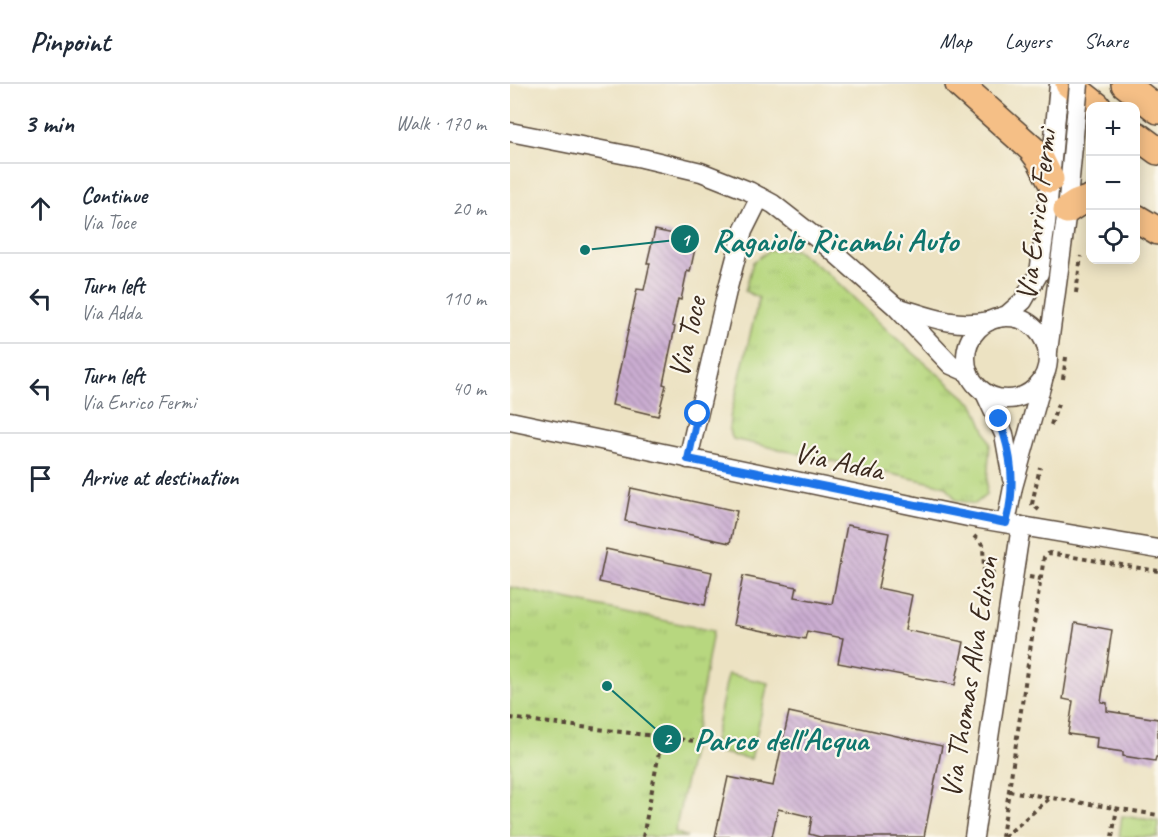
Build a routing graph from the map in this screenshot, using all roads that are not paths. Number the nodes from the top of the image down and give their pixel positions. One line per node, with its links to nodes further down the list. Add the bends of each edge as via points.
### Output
1 (960, 84): 9 (highway, via 1032,149)
2 (1125, 84): 5 (highway)
3 (1064, 89): 4 (highway); 9 (street, Via Enrico Fermi); 12 (street, Via Enrico Fermi, bridge, via 1075,125)
4 (1089, 102)
5 (1158, 110)
6 (510, 132): 10 (street, via 701,172)
7 (1140, 138): 8 (highway)
8 (1158, 152)
9 (1050, 179): 16 (street, Via Enrico Fermi, via 1039,273 1023,301)
10 (760, 197): 15 (street, via 828,247); 22 (street, Via Toce, via 740,241)
11 (1086, 200): 12 (highway)
12 (1067, 210): 17 (street, Via Enrico Fermi)
13 (1140, 220): 14 (highway)
14 (1158, 231)
15 (895, 306): 16 (street, via 947,323); 18 (street, via 951,365)
16 (994, 320): 17 (street, via 1015,318 1031,325); 18 (street, via 981,327 969,343)
17 (1048, 352): 19 (street)
18 (969, 373): 20 (street)
19 (1044, 377): 20 (street, via 1023,396 1003,399); 23 (street)
20 (985, 393): 23 (street, via 1004,434)
21 (510, 421): 22 (street, Via Adda)
22 (688, 459): 24 (street, Via Adda)
23 (1013, 487): 24 (street)
24 (1013, 525): 25 (street, Via Adda); 26 (street, Via Thomas Alva Edison)
25 (1158, 549)
26 (974, 837)

